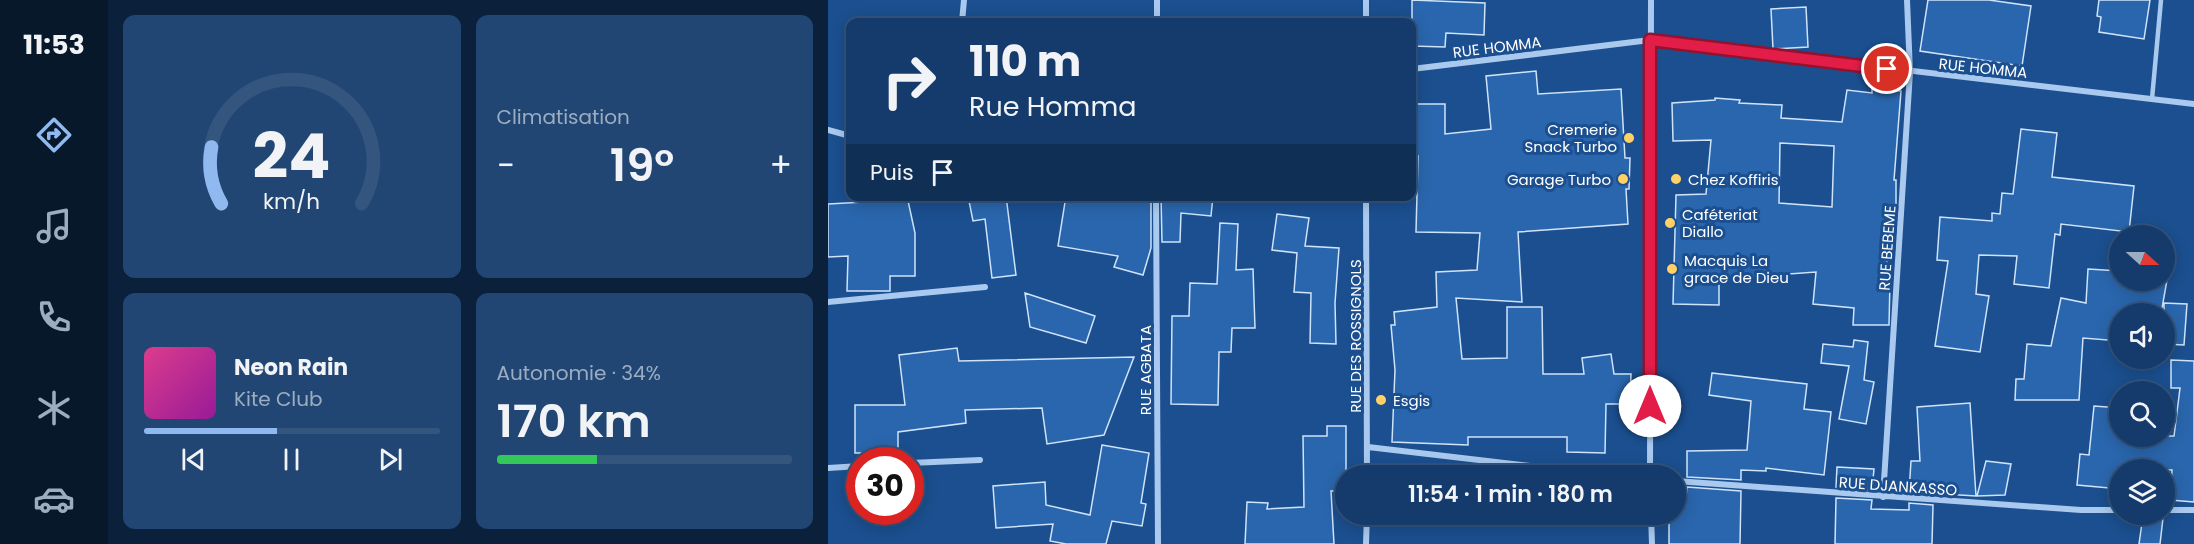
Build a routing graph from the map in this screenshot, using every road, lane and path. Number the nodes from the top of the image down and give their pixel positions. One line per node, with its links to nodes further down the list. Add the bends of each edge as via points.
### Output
1 (964, 0): 7 (street)
2 (1157, 0): 8 (street)
3 (1366, 0): 9 (street)
4 (1650, 0): 10 (street)
5 (1907, 0): 12 (street, RUE BEBEME)
6 (2161, 0): 13 (lane)
7 (962, 18)
8 (1157, 18)
9 (1366, 18)
10 (1650, 40): 11 (street, RUE HOMMA); 12 (street, RUE HOMMA); 26 (street)
11 (1416, 69)
12 (1910, 72): 13 (street, RUE HOMMA); 30 (street, RUE BEBEME)
13 (2152, 99): 14 (street, RUE HOMMA)
14 (2194, 104)
15 (828, 130): 16 (street)
16 (846, 135)
17 (1156, 201): 36 (street, RUE AGBATA)
18 (1366, 201): 21 (street, RUE DES ROSSIGNOLS)
19 (985, 287): 20 (street)
20 (828, 302)
21 (1368, 447): 24 (street, RUE DES ROSSIGNOLS); 25 (street)
22 (980, 460): 23 (street)
23 (924, 463)
24 (1367, 465)
25 (1523, 465)
26 (1650, 465)
27 (846, 467): 28 (street)
28 (828, 468)
29 (1686, 482): 30 (street, RUE DJANKASSO)
30 (1883, 497): 31 (street, RUE DJANKASSO)
31 (2109, 509)
32 (2175, 510): 33 (street)
33 (2194, 510)
34 (1367, 525): 37 (street)
35 (1651, 525): 38 (street)
36 (1158, 544)
37 (1366, 544)
38 (1652, 544)

